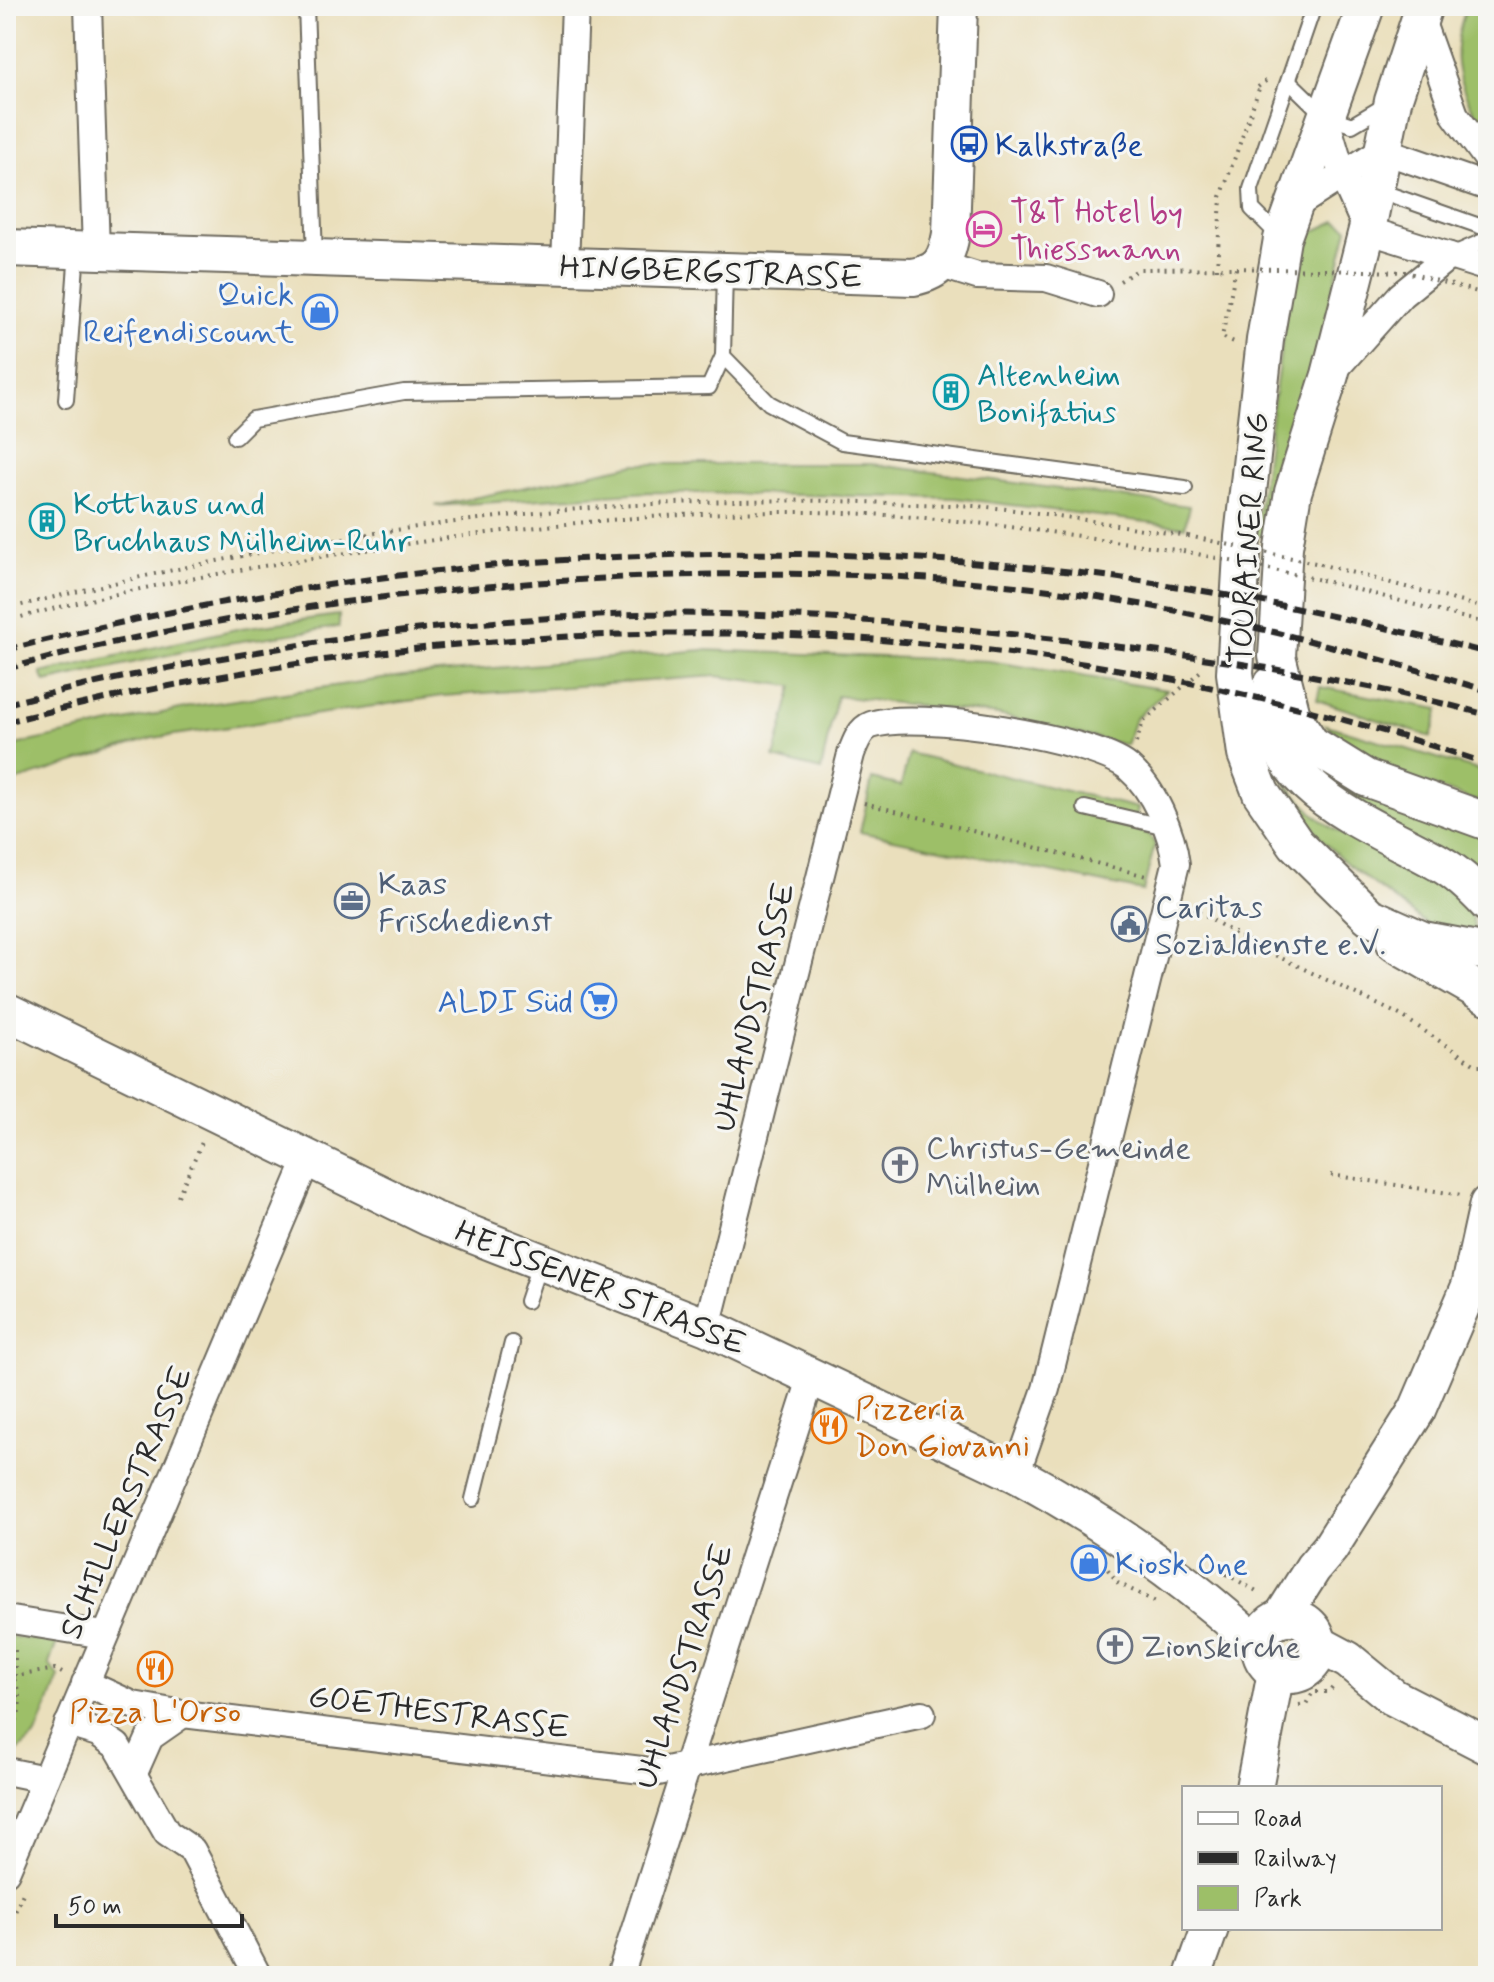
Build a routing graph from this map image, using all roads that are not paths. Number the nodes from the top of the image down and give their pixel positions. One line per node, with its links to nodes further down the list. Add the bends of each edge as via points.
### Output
1 (88, 6): 20 (street)
2 (306, 6): 22 (lane)
3 (575, 6): 23 (street)
4 (959, 6): 24 (main road, via 951,234)
5 (1314, 6): 8 (lane)
6 (1366, 6): 10 (main road, TOURAINER RING)
7 (1422, 12): 9 (main road, TOURAINER RING); 12 (street, via 1455,115)
8 (1290, 82): 10 (lane); 15 (lane, via 1251,189 1252,209)
9 (1393, 101): 10 (lane, via 1352,125); 11 (main road, TOURAINER RING)
10 (1325, 116): 13 (street); 15 (main road, TOURAINER RING)
11 (1382, 150): 13 (main road, TOURAINER RING); 14 (street)
12 (1488, 160)
13 (1359, 183): 15 (street); 16 (lane); 17 (main road, TOURAINER RING)
14 (1488, 187)
15 (1286, 224): 38 (main road, TOURAINER RING, via 1265,340 1235,673 1246,754 1261,793 1296,844)
16 (1488, 229)
17 (1367, 230): 21 (street); 29 (main road, TOURAINER RING)
18 (1488, 239): 21 (lane)
19 (6, 248): 20 (main road, HINGBERGSTRASSE)
20 (87, 250): 22 (main road, HINGBERGSTRASSE); 30 (lane)
21 (1449, 256): 25 (street); 29 (street, via 1401,295)
22 (315, 257): 23 (main road, HINGBERGSTRASSE)
23 (565, 265): 26 (main road, HINGBERGSTRASSE)
24 (942, 265): 26 (main road, HINGBERGSTRASSE, via 932,274 913,277); 27 (street, via 977,276 1046,278)
25 (1488, 268)
26 (725, 271): 28 (lane)
27 (1098, 294)
28 (723, 356): 31 (lane, via 709,387 404,392 253,419); 32 (lane, via 769,403 842,442)
29 (1330, 375): 33 (main road, TOURAINER RING, via 1293,492)
30 (66, 400)
31 (235, 437)
32 (1185, 488)
33 (1277, 656): 35 (main road, TOURAINER RING, via 1292,715 1311,744 1366,778); 37 (main road, via 1271,697 1274,735 1290,762 1347,816 1444,865)
34 (1085, 808): 36 (lane)
35 (1488, 822)
36 (1166, 827): 46 (street, UHLANDSTRASSE, via 1127,767 1107,756 994,727 869,725 851,754); 49 (street, via 1176,864 1046,1389)
37 (1488, 904)
38 (1369, 916): 39 (main road, TOURAINER RING, via 1423,940); 40 (main road, via 1389,939 1421,961)
39 (1488, 952)
40 (1488, 996)
41 (6, 1011): 42 (main road, HEISSENER STRASSE)
42 (307, 1160): 44 (main road, HEISSENER STRASSE, via 430,1218); 52 (street, SCHILLERSTRASSE)
43 (1477, 1200): 53 (main road, via 1470,1286 1417,1410 1313,1568)
44 (541, 1261): 45 (lane); 46 (main road, HEISSENER STRASSE)
45 (527, 1301)
46 (707, 1327): 48 (main road, HEISSENER STRASSE)
47 (512, 1343): 50 (lane)
48 (812, 1376): 49 (main road, HEISSENER STRASSE); 59 (street, UHLANDSTRASSE)
49 (1016, 1474): 53 (main road, HEISSENER STRASSE, via 1065,1501 1171,1592)
50 (473, 1499)
51 (11, 1621): 52 (street)
52 (104, 1635): 54 (street, SCHILLERSTRASSE)
53 (1295, 1655): 58 (main road, HEISSENER STRASSE, via 1348,1660 1393,1697); 62 (main road, via 1280,1733)
54 (85, 1683): 55 (street, GOETHESTRASSE, via 133,1705); 57 (street, SCHILLERSTRASSE)
55 (183, 1714): 59 (street, GOETHESTRASSE, via 658,1772); 61 (street, via 150,1737)
56 (922, 1714): 59 (street, GOETHESTRASSE)
57 (68, 1724): 61 (street, via 98,1733 117,1746); 63 (street, SCHILLERSTRASSE)
58 (1488, 1746)
59 (687, 1767): 67 (street, UHLANDSTRASSE)
60 (6, 1771): 63 (street)
61 (134, 1773): 66 (street, via 167,1833 192,1850)
62 (1258, 1776)
63 (45, 1779): 64 (street, SCHILLERSTRASSE)
64 (6, 1872)
65 (1209, 1930): 68 (main road)
66 (258, 1976)
67 (620, 1976)
68 (1193, 1976)

